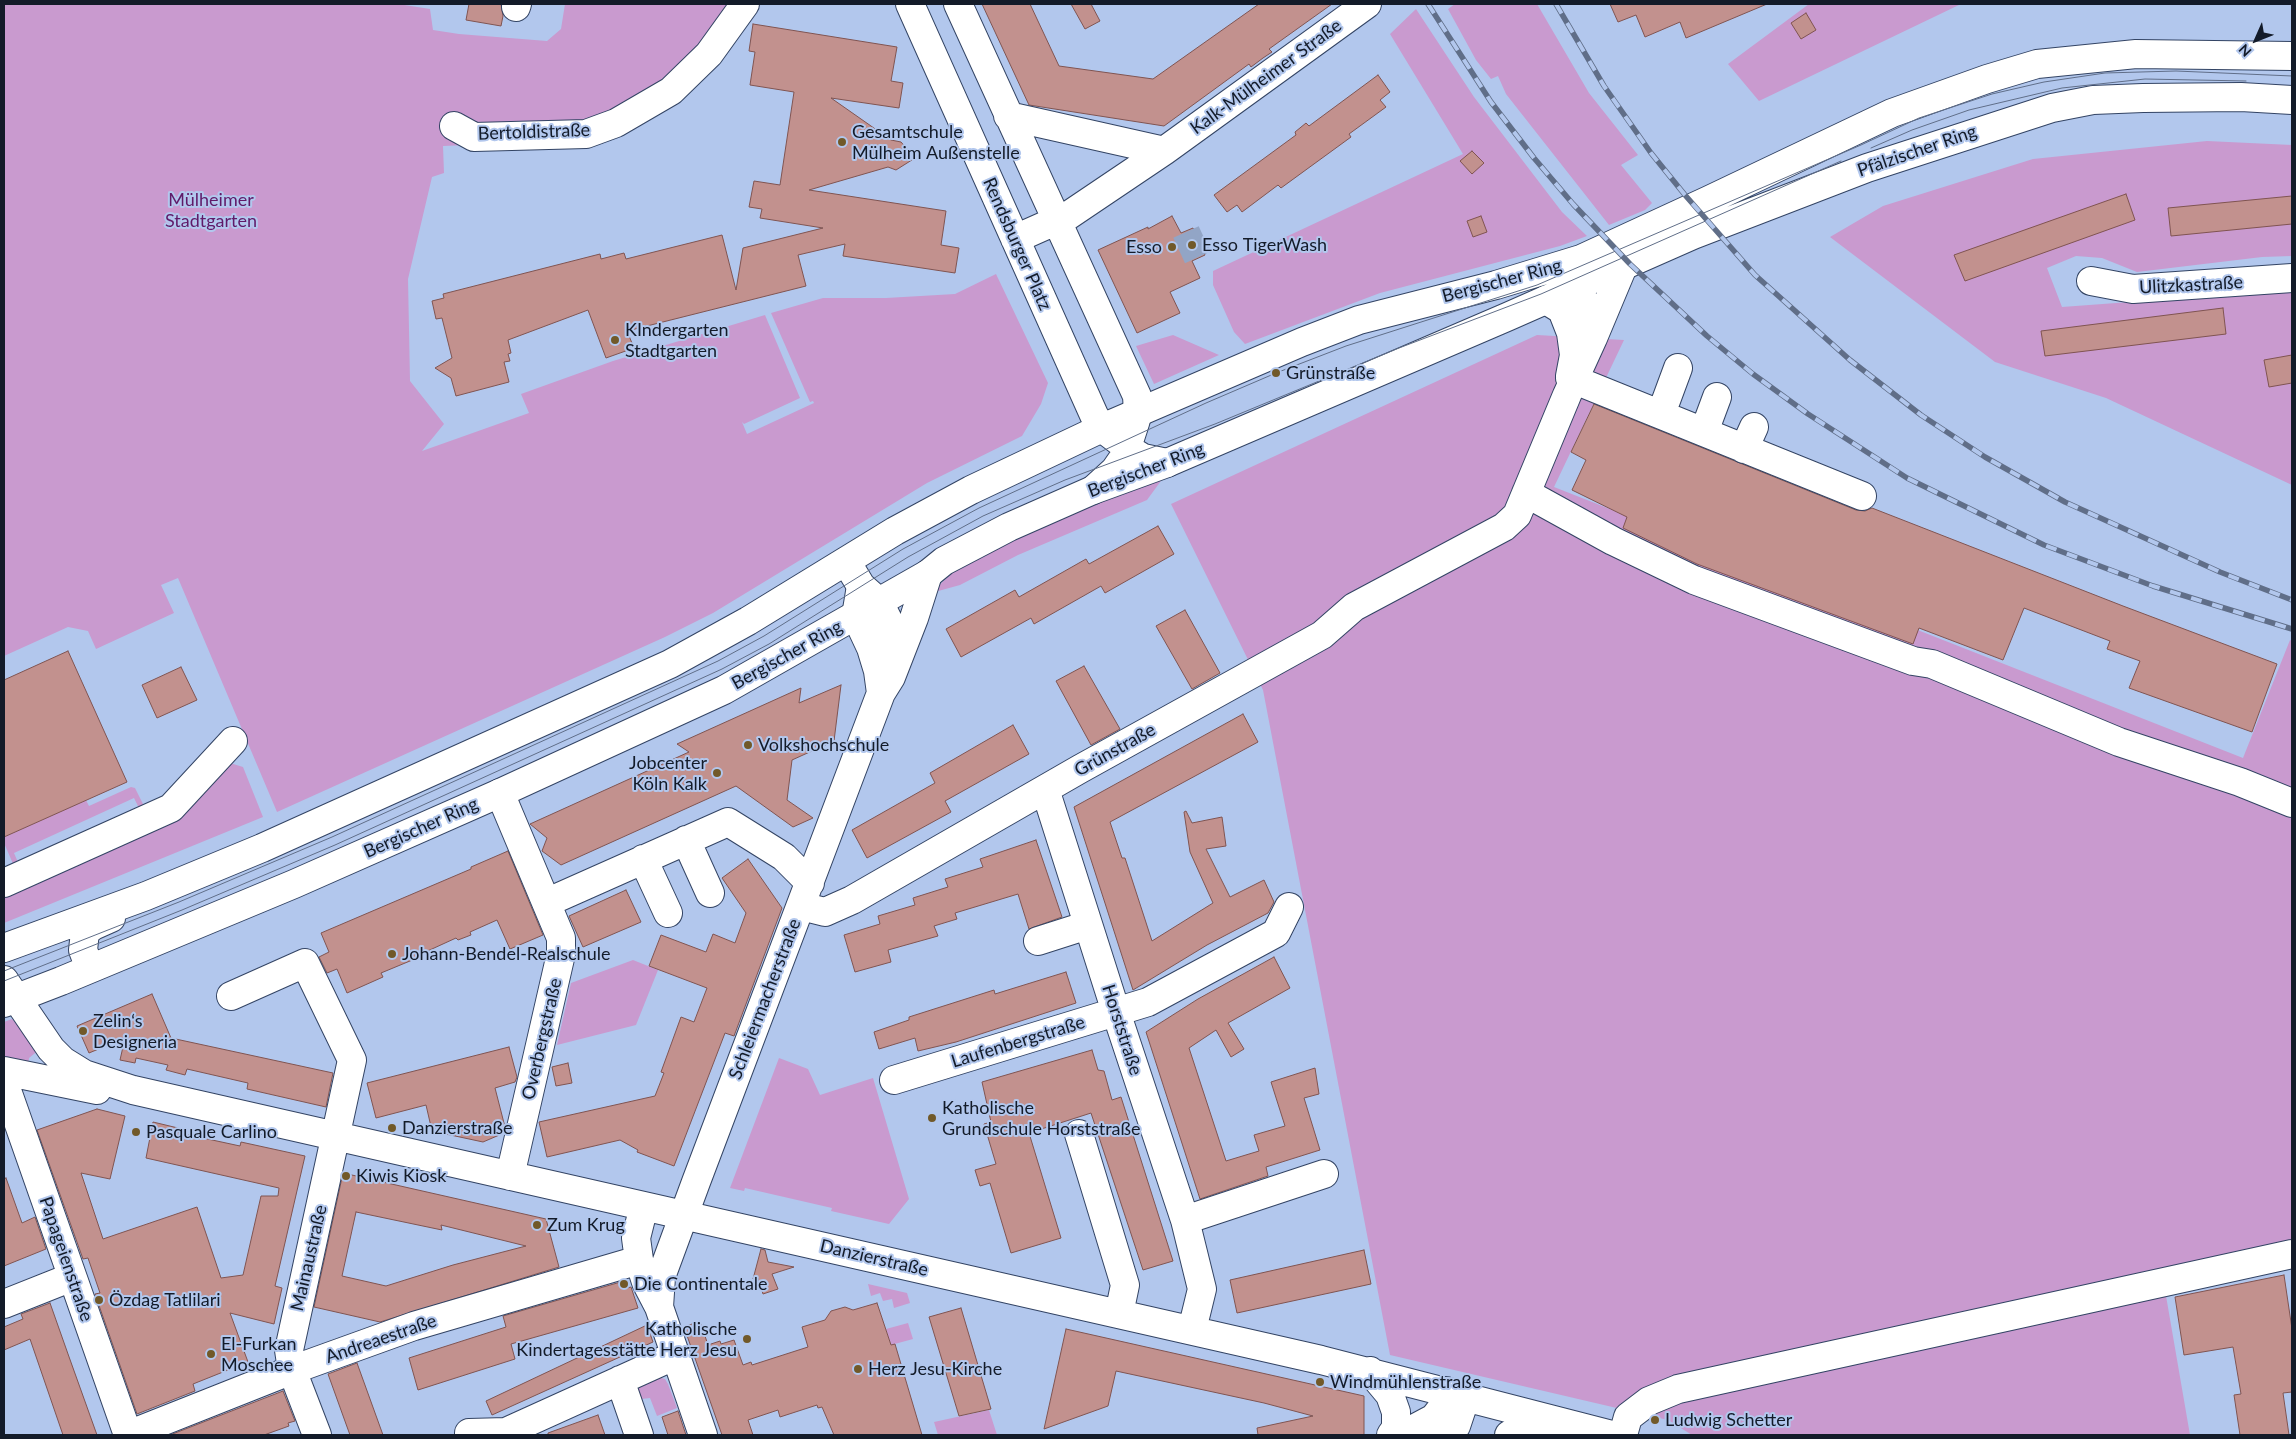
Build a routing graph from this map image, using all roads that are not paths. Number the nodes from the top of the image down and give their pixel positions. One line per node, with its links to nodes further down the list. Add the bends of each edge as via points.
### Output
1 (745, 4): 8 (street, Bertoldistraße, via 708,54 671,91 616,124 586,134 474,137)
2 (910, 4): 11 (street, Rendsburger Platz)
3 (958, 4): 7 (street)
4 (1367, 4): 9 (street, Kalk-Mülheimer Straße)
5 (2292, 56): 14 (street, Pfälzischer Ring, via 2136,54 2037,64 1987,79 1892,113 1727,192)
6 (2292, 100): 12 (street, Pfälzischer Ring, via 2143,98 2093,100 2052,108 1867,168)
7 (1008, 116): 9 (street); 10 (street)
8 (454, 126)
9 (1164, 151): 10 (street, Kalk-Mülheimer Straße)
10 (1057, 220): 11 (street, Kalk-Mülheimer Straße); 20 (street, via 1137,396)
11 (1014, 239): 22 (street, Rendsburger Platz)
12 (1624, 264): 14 (street, Pfälzischer Ring); 16 (street, Grünstraße)
13 (2292, 278): 15 (street, Ulitzkastraße, via 2133,289)
14 (1565, 281): 16 (street, via 1591,321); 18 (street, Grünstraße, via 1562,310 1571,333 1574,355); 20 (street, Bergischer Ring, via 1359,320); 25 (street, Bergischer Ring)
15 (2091, 281)
16 (1593, 338): 18 (street, Grünstraße)
17 (1678, 368): 21 (street)
18 (1571, 384): 21 (street); 27 (street, Grünstraße)
19 (1717, 397): 23 (street)
20 (1138, 412): 22 (street, Bergischer Ring); 24 (street)
21 (1661, 414): 23 (street)
22 (1102, 428): 24 (street); 29 (street, Bergischer Ring, via 971,490)
23 (1704, 432): 28 (street, via 1749,438)
24 (1128, 448): 25 (street, via 1143,458); 26 (street, via 1115,470)
25 (1167, 463): 26 (street, Bergischer Ring)
26 (1093, 490): 30 (street, Bergischer Ring, via 1009,527 944,561)
27 (1526, 493): 36 (street, Grünstraße, via 1517,515 1504,528 1354,607 1322,635); 38 (street, via 1694,580 1914,661 1932,664 2119,742 2240,782)
28 (1862, 496)
29 (846, 561): 31 (street, Schleiermacherstraße); 44 (street, Bergischer Ring, via 670,664 262,848)
30 (928, 574): 31 (street, Bergischer Ring); 33 (street, Schleiermacherstraße)
31 (870, 594): 32 (street, Bergischer Ring); 33 (street, Schleiermacherstraße, via 896,636)
32 (856, 616): 34 (street, Schleiermacherstraße, via 871,648); 37 (street, Bergischer Ring, via 724,690)
33 (897, 662): 34 (street, Schleiermacherstraße)
34 (881, 693): 43 (street, Schleiermacherstraße)
35 (233, 742): 41 (street, via 171,808)
36 (1045, 789): 43 (street, Grünstraße, via 852,900 825,912); 48 (street, Horststraße)
37 (500, 794): 45 (street, Overbergstraße); 51 (street, Bergischer Ring)
38 (2292, 803)
39 (686, 840): 40 (street); 42 (street); 43 (street, via 728,822 784,857)
40 (643, 859): 45 (street); 47 (street)
41 (4, 883)
42 (710, 893)
43 (805, 894): 66 (street, Schleiermacherstraße)
44 (146, 896): 50 (street); 51 (street, via 129,911 85,932 86,958)
45 (548, 902): 64 (street, Overbergstraße, via 561,938 561,954)
46 (1289, 907): 55 (street, Laufenbergstraße, via 1276,933 1148,1002)
47 (668, 912)
48 (1088, 925): 49 (street); 55 (street, Horststraße)
49 (1038, 941)
50 (4, 948)
51 (94, 967): 52 (street, Bergischer Ring)
52 (61, 981): 53 (street, Bergischer Ring); 56 (street, via 46,1001 43,1021)
53 (8, 993): 56 (street, Danzierstraße)
54 (230, 996): 62 (street, Mainaustraße, via 305,963 352,1060)
55 (1116, 1012): 58 (street, Laufenbergstraße); 67 (street, Horststraße)
56 (48, 1044): 60 (street, Danzierstraße, via 63,1061 84,1074)
57 (4, 1071): 60 (street, Danzierstraße, via 110,1093)
58 (894, 1080)
59 (4, 1082): 70 (street, Papageienstraße)
60 (133, 1090): 62 (street, Danzierstraße)
61 (1079, 1134): 73 (street, via 1125,1285)
62 (337, 1136): 64 (street, Danzierstraße); 76 (street, Mainaustraße, via 291,1336)
63 (1324, 1174): 67 (street)
64 (510, 1176): 65 (street, Danzierstraße)
65 (644, 1206): 66 (street, Danzierstraße); 69 (street, Schleiermacherstraße, via 636,1238)
66 (684, 1215): 72 (street, Schleiermacherstraße, via 661,1277); 73 (street, Danzierstraße)
67 (1185, 1220): 74 (street, Horststraße, via 1202,1289)
68 (2292, 1254): 91 (street, via 1678,1389 1649,1401 1628,1417)
69 (639, 1260): 72 (street, Schleiermacherstraße); 76 (street, Andreaestraße, via 414,1326)
70 (72, 1277): 71 (street); 82 (street, Papageienstraße)
71 (4, 1304)
72 (659, 1307): 75 (street, Schleiermacherstraße)
73 (1119, 1314): 74 (street, Danzierstraße)
74 (1192, 1330): 77 (street, Danzierstraße)
75 (676, 1355): 78 (street); 85 (street, Schleiermacherstraße)
76 (292, 1370): 82 (street, Andreaestraße); 83 (street, Mainaustraße)
77 (1370, 1371): 79 (street, Danzierstraße); 86 (street, via 1390,1395 1396,1412 1396,1428)
78 (620, 1380): 81 (street, via 506,1432); 84 (street)
79 (1456, 1394): 80 (street, Danzierstraße); 87 (street, via 1434,1418); 88 (street, via 1456,1426)
80 (1566, 1423): 89 (street); 90 (street, Danzierstraße)
81 (469, 1433)
82 (128, 1435)
83 (317, 1435)
84 (639, 1435)
85 (703, 1435)
86 (1390, 1435)
87 (1402, 1435)
88 (1447, 1435)
89 (1509, 1435)
90 (1612, 1435)
91 (1623, 1435)

